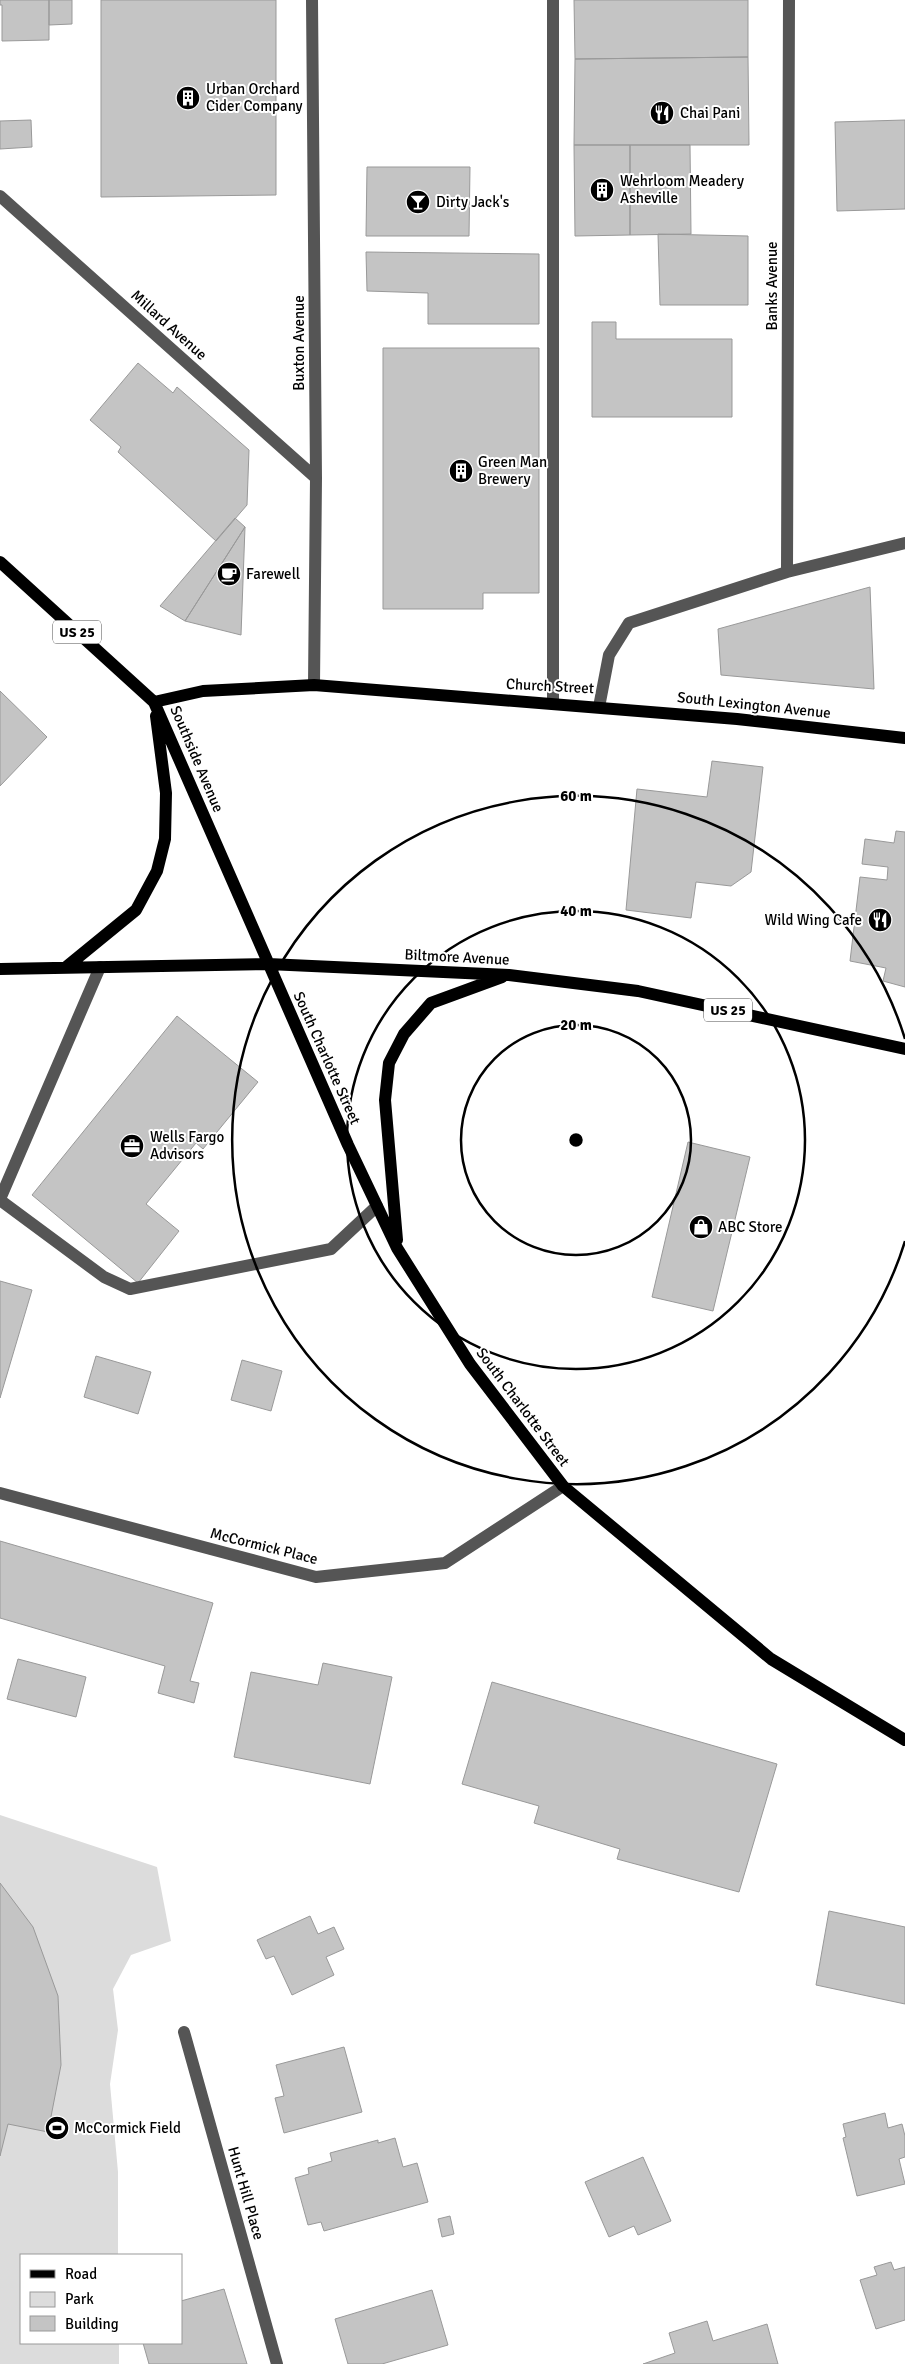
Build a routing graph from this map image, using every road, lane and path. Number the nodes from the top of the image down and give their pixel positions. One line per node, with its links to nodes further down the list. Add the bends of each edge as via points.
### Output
1 (312, 0): 5 (street, Buxton Avenue)
2 (553, 0): 11 (street)
3 (789, 0): 8 (street, Banks Avenue)
4 (0, 196): 5 (street, Millard Avenue)
5 (316, 478): 9 (street, Buxton Avenue)
6 (905, 543): 8 (street, Church Street)
7 (0, 562): 10 (main road, Southside Avenue / US 25)
8 (787, 572): 12 (street, Church Street, via 630,623 609,655)
9 (314, 685): 10 (main road, Church Street, via 203,691); 11 (main road, Church Street)
10 (154, 702): 14 (main road, Southside Avenue / US 25); 15 (main road, via 166,793 165,839 157,871 136,910)
11 (553, 704): 12 (main road, Church Street)
12 (599, 707): 13 (main road, South Lexington Avenue)
13 (905, 738)
14 (268, 964): 16 (main road, Biltmore Avenue); 18 (main road, Biltmore Avenue / US 25); 21 (main road, South Charlotte Street)
15 (65, 968): 16 (main road, Biltmore Avenue); 17 (main road, Biltmore Avenue)
16 (100, 968): 20 (street)
17 (0, 969)
18 (509, 975): 19 (main road, Biltmore Avenue / US 25, via 638,991); 22 (main road, via 431,1003 404,1034 389,1063 385,1100)
19 (905, 1049)
20 (0, 1200): 21 (street, via 104,1277 130,1289 331,1250)
21 (377, 1206): 22 (main road, South Charlotte Street)
22 (397, 1248): 23 (main road, South Charlotte Street, via 470,1364)
23 (563, 1486): 24 (street, McCormick Place, via 445,1563 316,1578); 25 (main road, South Charlotte Street, via 771,1659)
24 (0, 1494)
25 (905, 1740)
26 (184, 2032): 27 (street, Hunt Hill Place)
27 (277, 2364)

